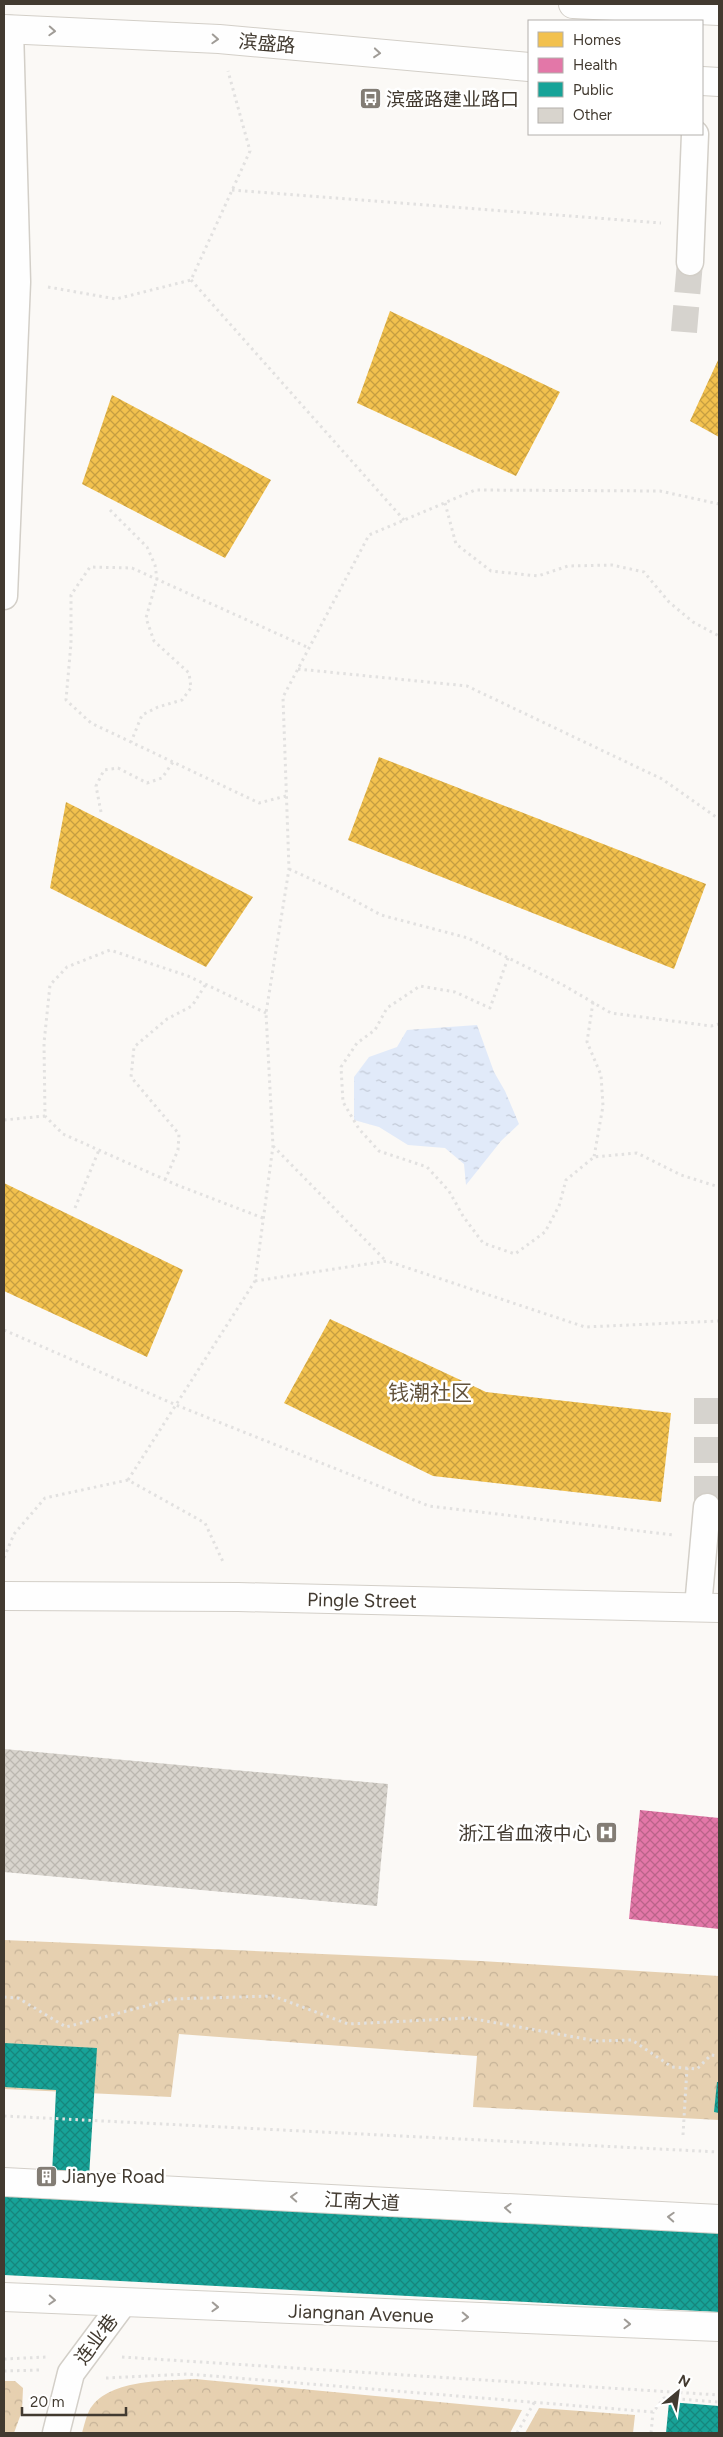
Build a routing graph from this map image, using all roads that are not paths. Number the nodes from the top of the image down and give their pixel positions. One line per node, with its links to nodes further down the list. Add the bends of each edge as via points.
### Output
1 (573, 4): 2 (main road)
2 (719, 11)
3 (7, 29): 4 (main road, 滨盛路, one-way to 4, via 219,39); 9 (street, via 17,282)
4 (528, 66)
5 (703, 81): 6 (main road)
6 (719, 82)
7 (695, 135): 8 (street)
8 (690, 262)
9 (4, 596)
10 (708, 1507): 12 (street, via 704,1538)
11 (4, 1596): 12 (main road, Pingle Street, via 238,1597)
12 (709, 1607)
13 (4, 2182): 14 (main road, 江南大道, one-way to 13)
14 (719, 2219)
15 (4, 2297): 16 (main road, Jiangnan Avenue, one-way to 16)
16 (123, 2303): 17 (main road, Jiangnan Avenue, one-way to 17); 18 (street, 连业巷, via 77,2364)
17 (719, 2327)
18 (56, 2433)

